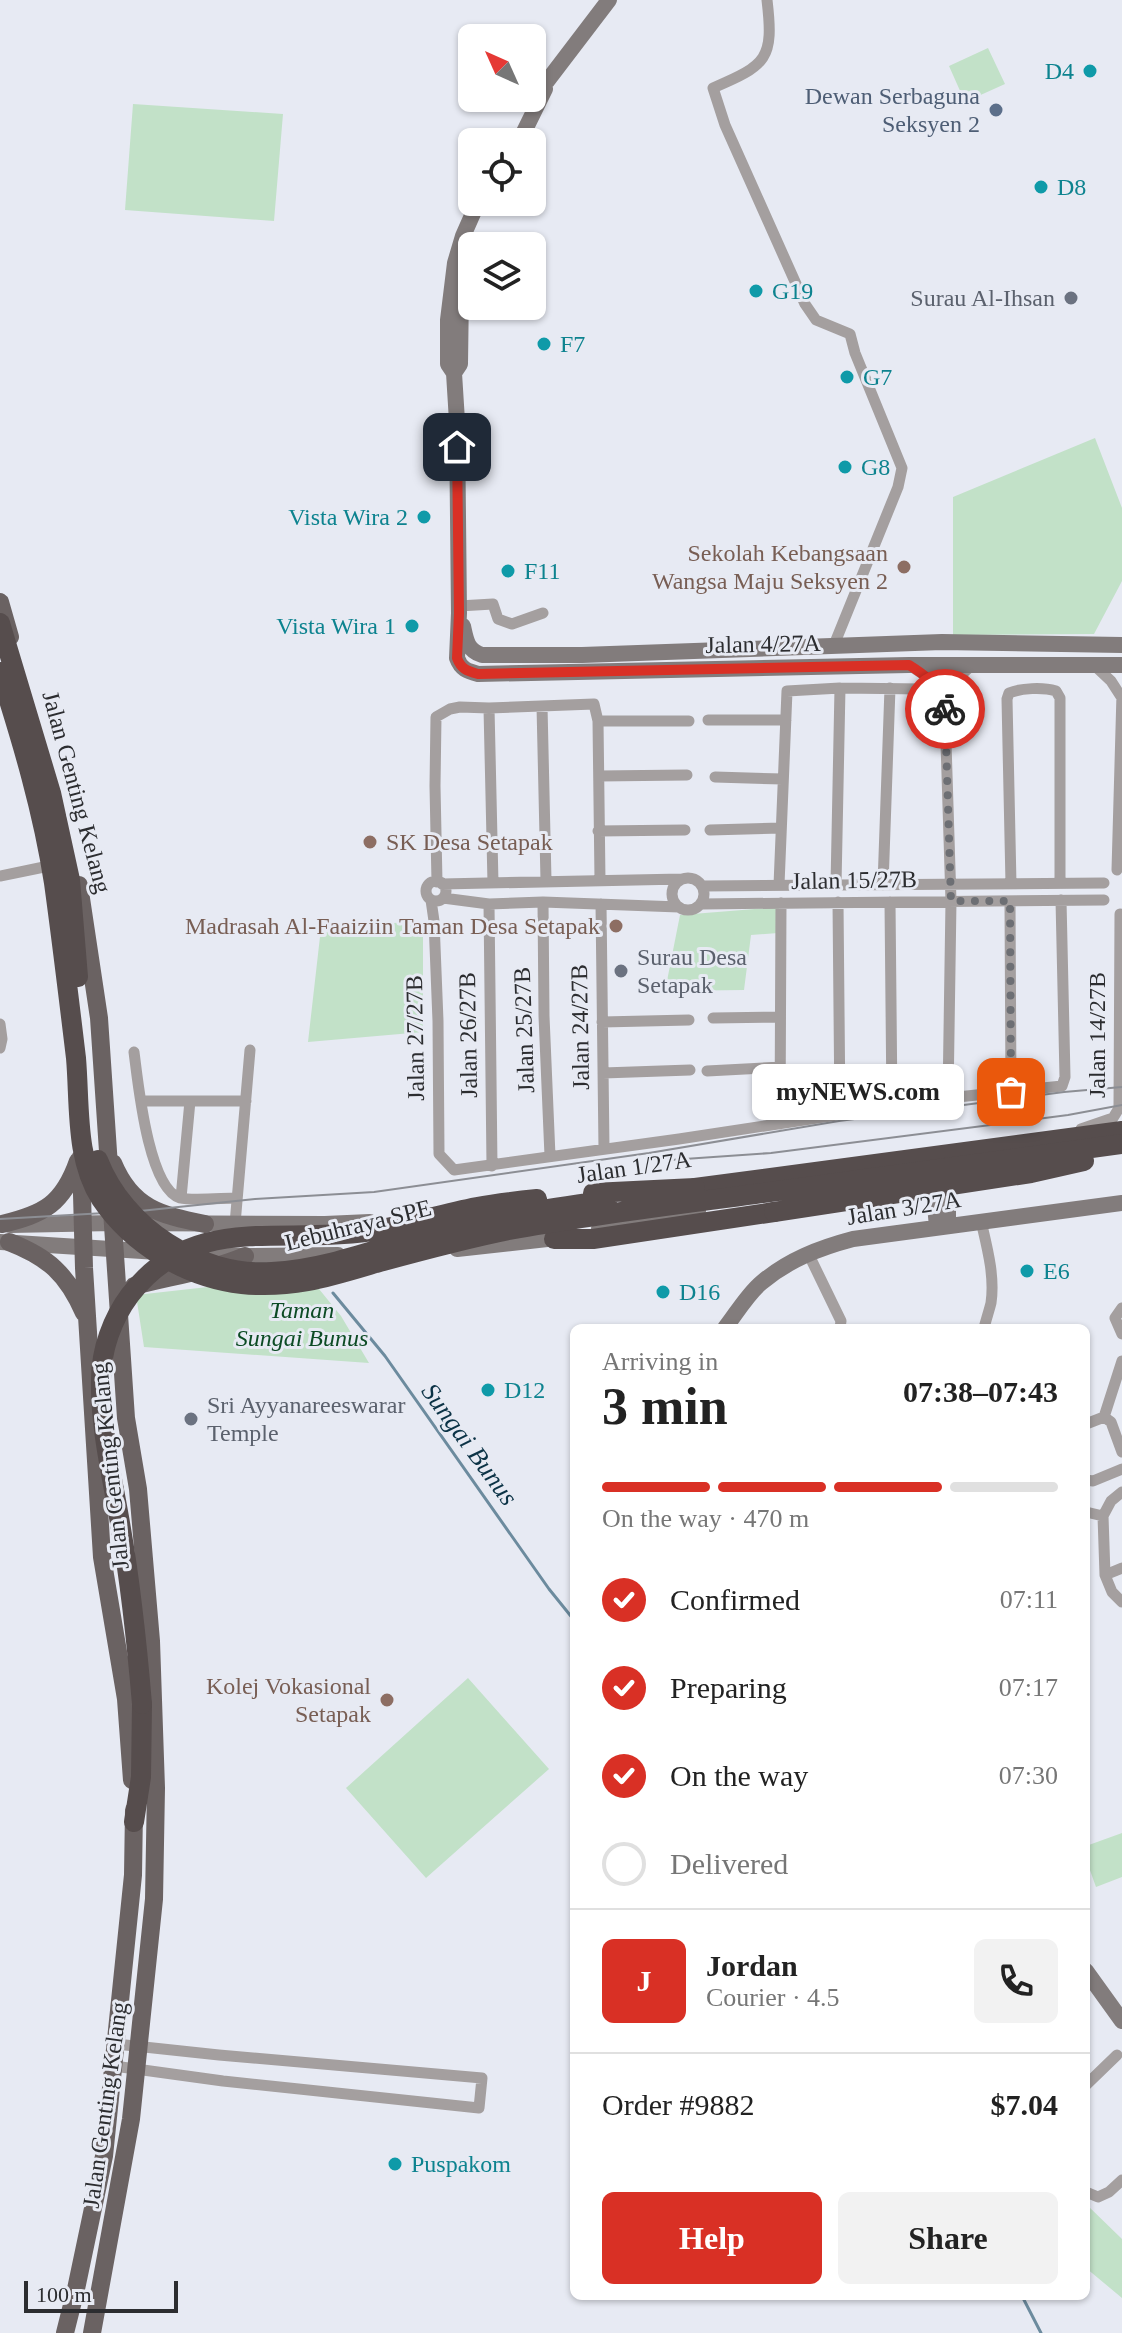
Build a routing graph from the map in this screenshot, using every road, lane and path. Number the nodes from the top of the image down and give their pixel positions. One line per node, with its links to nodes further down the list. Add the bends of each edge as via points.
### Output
1 (609, 0): 3 (street)
2 (767, 0): 12 (street, via 770,44 763,59 746,74 713,88 805,304 816,320 850,334 902,468)
3 (548, 80): 4 (street)
4 (526, 128)
5 (472, 216): 7 (street, Jalan 4/27A, via 455,263 449,302 448,364)
6 (483, 216): 7 (street, Jalan 4/27A, via 462,281 460,364)
7 (454, 373): 9 (street, Jalan 4/27A)
8 (0, 602): 94 (main road, Jalan Genting Kelang, via 77,873 99,1018)
9 (459, 610): 10 (street, via 493,604 498,619 512,624); 14 (street, Jalan 4/27A, via 468,645 482,655); 19 (street, Jalan 4/27A, via 459,665 478,674)
10 (543, 613)
11 (0, 623): 101 (highway, Lebuhraya SPE, bridge, via 51,793 70,880 94,1150 118,1198 153,1235 200,1259 270,1273 317,1266 467,1224)
12 (834, 645): 13 (street, Jalan 4/27A); 14 (street, Jalan 4/27A)
13 (1122, 646)
14 (704, 651): 19 (street)
15 (973, 664): 16 (street, Jalan 4/27A); 17 (street, Jalan 4/27A); 25 (street, via 947,691)
16 (1092, 664): 18 (street, Jalan 4/27A); 24 (street)
17 (909, 665): 19 (street, Jalan 4/27A); 25 (street, via 929,678)
18 (1122, 665)
19 (705, 669)
20 (0, 672): 93 (highway, Lebuhraya SPE, bridge, via 37,800 53,880 85,1165 101,1198 125,1228 191,1270 241,1284 293,1284 508,1230)
21 (0, 685): 40 (main road, Jalan Genting Kelang)
22 (840, 688): 23 (street); 29 (street, via 787,691); 53 (street)
23 (890, 688): 25 (street, via 924,689); 54 (street)
24 (1122, 696): 41 (street)
25 (946, 705): 50 (street)
26 (542, 706): 27 (street); 30 (street, via 594,704); 44 (street)
27 (489, 708): 46 (street, via 460,707 436,717); 47 (street)
28 (708, 720): 29 (street)
29 (786, 720): 35 (street)
30 (598, 721): 31 (street); 33 (street)
31 (689, 721)
32 (687, 775): 33 (street)
33 (599, 776): 39 (street)
34 (715, 777): 35 (street)
35 (783, 779): 36 (street)
36 (781, 828): 38 (street); 52 (street)
37 (685, 830): 39 (street)
38 (710, 830)
39 (598, 831): 45 (street)
40 (44, 867): 42 (street); 96 (main road, Jalan Genting Kelang, via 62,964)
41 (1120, 870): 49 (street)
42 (0, 876)
43 (682, 879): 45 (street); 55 (street); 68 (street, via 672,892)
44 (546, 880): 45 (street); 47 (street)
45 (600, 880)
46 (437, 881): 47 (street); 56 (street, via 445,891); 56 (street, via 426,891)
47 (493, 883)
48 (1060, 883): 49 (street, Jalan 15/27B); 51 (street, Jalan 15/27B); 51 (street, via 1060,698 1051,689 1015,691 1007,699)
49 (1104, 883): 58 (street)
50 (950, 884): 51 (street, Jalan 15/27B); 54 (street, Jalan 15/27B); 59 (street)
51 (1011, 884)
52 (779, 885): 53 (street, Jalan 15/27B); 55 (street, Jalan 15/27B)
53 (836, 885): 54 (street, Jalan 15/27B)
54 (883, 885)
55 (703, 886): 67 (street)
56 (437, 900): 65 (street); 98 (street, Jalan 27/27B, via 439,1154 454,1170)
57 (1061, 900): 58 (street, Jalan 15/27B); 60 (street, Jalan 15/27B); 82 (street, via 1065,1077 1062,1086)
58 (1104, 900): 69 (street)
59 (951, 901): 60 (street, Jalan 15/27B); 63 (street, Jalan 15/27B); 83 (street)
60 (1010, 901): 82 (street)
61 (543, 902): 65 (street); 66 (street); 97 (street, Jalan 25/27B)
62 (838, 902): 63 (street, Jalan 15/27B); 64 (street, Jalan 15/27B); 88 (street)
63 (890, 902): 87 (street)
64 (781, 903): 67 (street, Jalan 15/27B); 70 (street)
65 (489, 904): 98 (street, Jalan 26/27B)
66 (601, 904): 68 (street); 73 (street, Jalan 24/27B)
67 (701, 904): 68 (street, via 688,910)
68 (679, 907)
69 (1121, 915): 91 (street, Jalan 14/27B, via 1119,1108 1113,1118)
70 (780, 1017): 71 (street); 78 (street)
71 (713, 1018)
72 (689, 1020): 73 (street)
73 (602, 1022): 81 (street, Jalan 24/27B)
74 (0, 1024): 75 (street)
75 (0, 1048)
76 (250, 1050): 86 (street)
77 (134, 1052): 84 (street)
78 (781, 1067): 80 (street); 90 (street)
79 (690, 1070): 81 (street)
80 (707, 1071)
81 (603, 1073): 95 (street, Jalan 24/27B)
82 (1011, 1092): 83 (street)
83 (948, 1098): 87 (street)
84 (141, 1101): 85 (street); 102 (street, via 155,1169 168,1191)
85 (190, 1101): 86 (street); 102 (street)
86 (246, 1101): 103 (street)
87 (892, 1106): 88 (street)
88 (840, 1115): 90 (street)
89 (1122, 1123): 91 (street, Jalan 1/27A)
90 (780, 1124): 95 (street)
91 (1079, 1130): 110 (street, Jalan 1/27A, via 452,1216)
92 (1122, 1131): 101 (highway, Lebuhraya SPE)
93 (1122, 1148): 99 (street); 113 (highway, bridge, via 1031,1173 593,1239)
94 (109, 1149): 106 (main road, Jalan Genting Kelang); 109 (main road, via 123,1182 145,1207)
95 (604, 1149): 97 (street)
96 (80, 1152): 108 (main road, Jalan Genting Kelang); 112 (main road, via 67,1187 53,1204)
97 (550, 1156): 98 (street)
98 (492, 1166)
99 (964, 1172): 100 (street); 111 (street, via 948,1189)
100 (907, 1181): 111 (street, via 921,1184 931,1194); 113 (street, via 769,1198)
101 (695, 1188): 140 (highway, bridge, via 506,1203 363,1232 221,1238 172,1257 142,1280 120,1309 105,1344 100,1378 142,1704)
102 (181, 1198): 103 (street)
103 (237, 1198): 110 (street)
104 (1122, 1203): 105 (street, Jalan 3/27A)
105 (981, 1221): 111 (street, Jalan 3/27A); 124 (street, via 991,1281)
106 (113, 1223): 107 (street, Jalan 1/27A); 108 (street, Jalan 1/27A); 115 (main road, Jalan Genting Kelang)
107 (151, 1223): 109 (street, Jalan 1/27A); 116 (street, via 139,1236)
108 (82, 1224): 112 (street, Jalan 1/27A); 114 (main road, Jalan Genting Kelang)
109 (205, 1224): 110 (street, Jalan 1/27A)
110 (235, 1224)
111 (942, 1226): 117 (street, Jalan 3/27A, via 853,1239)
112 (3, 1233): 114 (street); 121 (main road, via 59,1271)
113 (554, 1239): 118 (street, via 437,1251)
114 (84, 1248): 115 (street); 121 (main road, Jalan Genting Kelang)
115 (115, 1249): 116 (street); 119 (main road, Jalan Genting Kelang)
116 (153, 1251): 118 (street)
117 (808, 1253): 122 (street, Jalan 3/27A, via 759,1284); 123 (street)
118 (245, 1256): 119 (main road, via 131,1287)
119 (118, 1301): 135 (main road, Jalan Genting Kelang, via 126,1418)
120 (1122, 1308): 125 (street, via 1115,1318)
121 (88, 1323): 136 (main road, Jalan Genting Kelang)
122 (728, 1324)
123 (841, 1324)
124 (985, 1324)
125 (1122, 1334)
126 (1122, 1361): 127 (street)
127 (1104, 1417): 128 (street); 129 (street)
128 (1090, 1422)
129 (1122, 1452)
130 (1122, 1469): 131 (street)
131 (1090, 1481)
132 (1122, 1492): 134 (street)
133 (1090, 1513): 134 (street)
134 (1103, 1516): 138 (street)
135 (144, 1553): 136 (main road, via 122,1533 110,1539); 144 (main road, Jalan Genting Kelang, via 156,1788 154,1899)
136 (102, 1557): 140 (main road, Jalan Genting Kelang, via 126,1699)
137 (1122, 1568): 138 (street)
138 (1105, 1575): 139 (street)
139 (1122, 1602)
140 (134, 1822): 143 (main road, Jalan Genting Kelang)
141 (1090, 1977): 142 (street)
142 (1122, 2021)
143 (116, 2044): 144 (street); 146 (main road, Jalan Genting Kelang)
144 (139, 2045): 147 (main road, Jalan Genting Kelang); 147 (street, via 482,2078 479,2108)
145 (1117, 2055): 148 (street)
146 (114, 2066): 147 (street); 151 (main road, Jalan Genting Kelang, via 104,2156)
147 (137, 2069): 152 (main road, Jalan Genting Kelang)
148 (1090, 2081)
149 (1122, 2180): 150 (street, via 1109,2192)
150 (1092, 2194)
151 (65, 2333)
152 (92, 2333)

